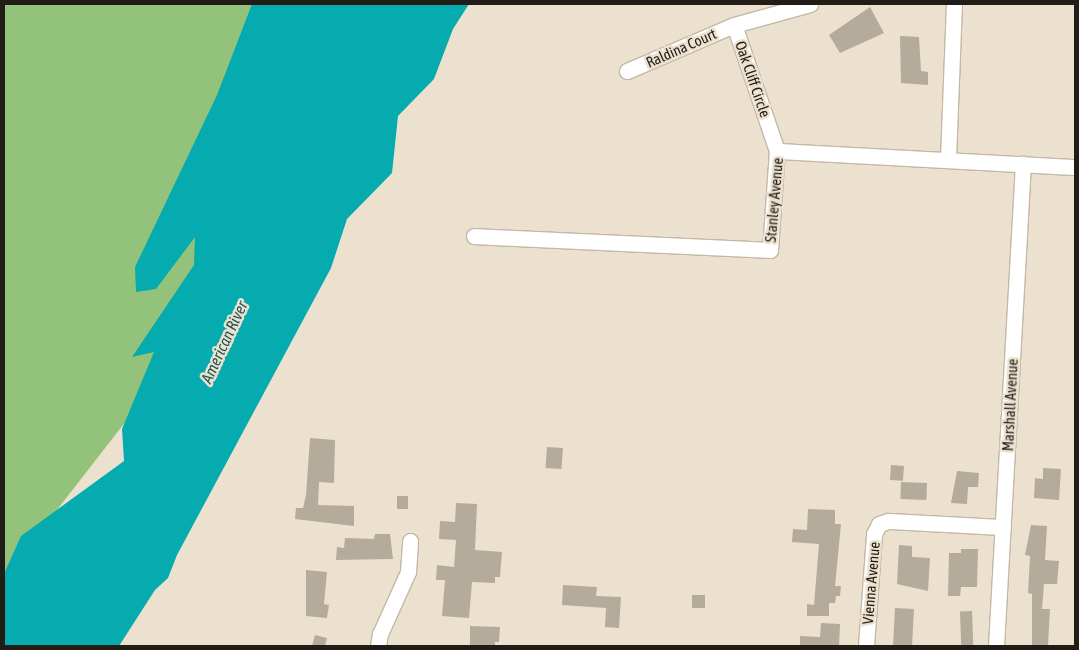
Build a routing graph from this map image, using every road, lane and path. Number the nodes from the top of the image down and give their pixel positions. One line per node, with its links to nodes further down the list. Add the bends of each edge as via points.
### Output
1 (810, 4): 3 (street, Oak Cliff Circle)
2 (954, 4): 6 (street)
3 (734, 25): 4 (street, Raldina Court); 5 (street, Oak Cliff Circle)
4 (627, 71)
5 (777, 150): 6 (street, Stanley Avenue); 9 (street, Stanley Avenue, via 770,250)
6 (948, 159): 7 (street, Stanley Avenue)
7 (1023, 164): 8 (street, Stanley Avenue); 10 (street, Marshall Avenue)
8 (1075, 167)
9 (474, 236)
10 (1003, 527): 13 (street, Vienna Avenue, via 888,521 879,524 874,534); 14 (street, Marshall Avenue)
11 (410, 541): 12 (street, via 408,572 380,634)
12 (378, 646)
13 (866, 646)
14 (996, 646)

